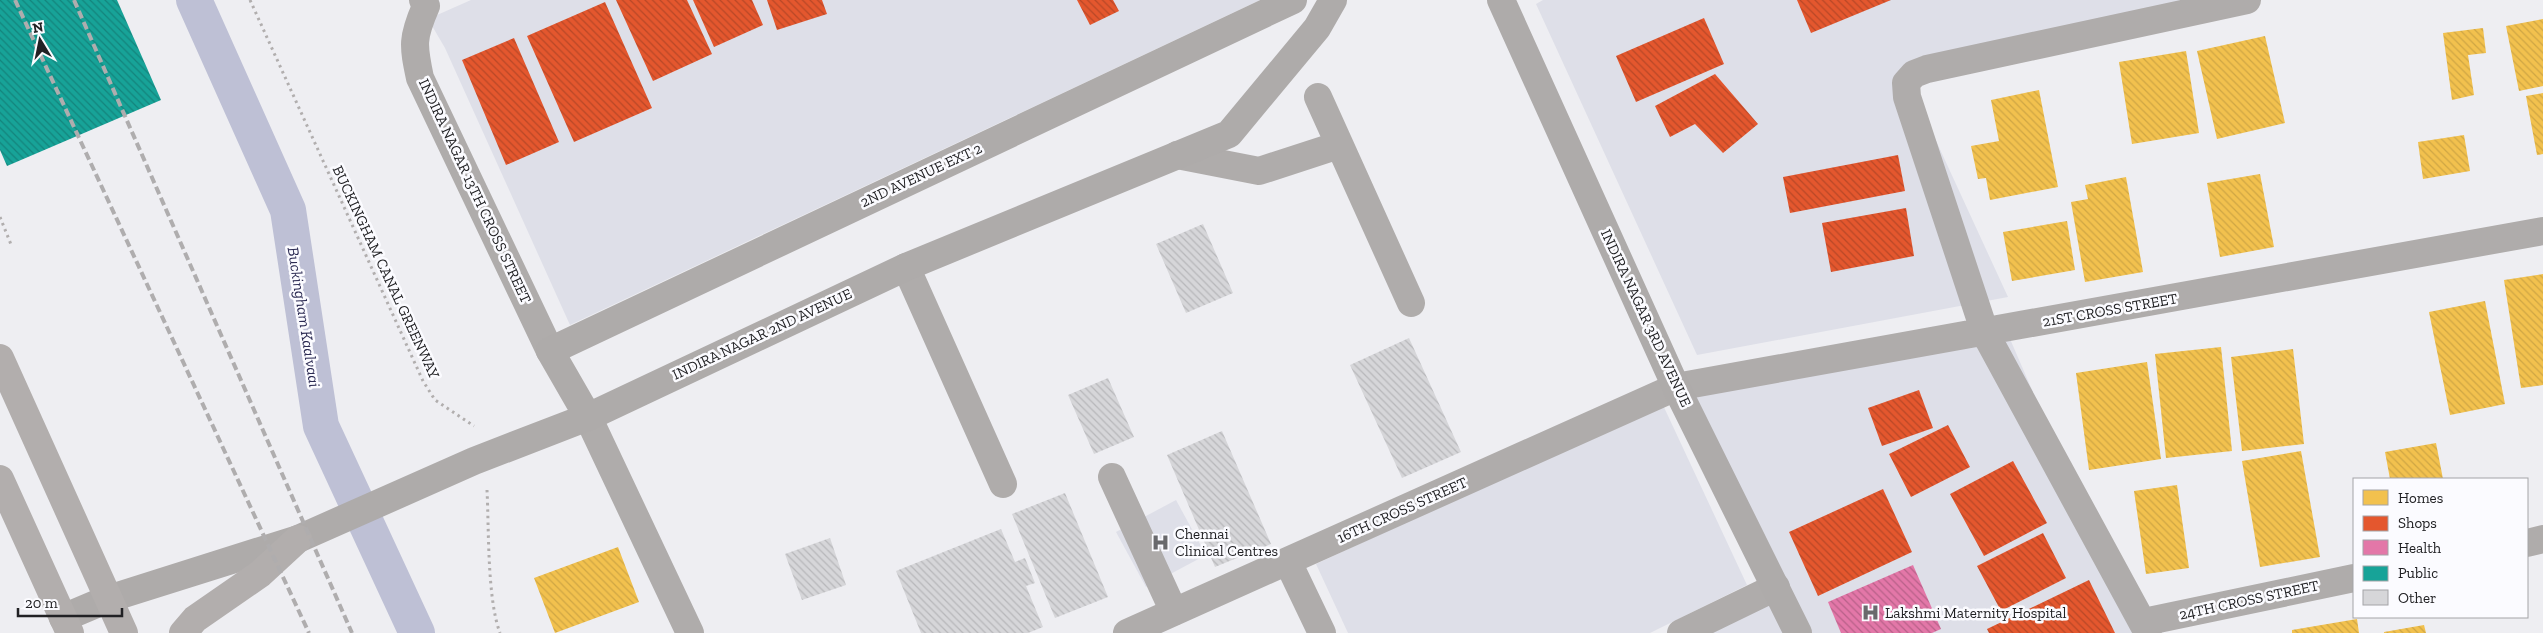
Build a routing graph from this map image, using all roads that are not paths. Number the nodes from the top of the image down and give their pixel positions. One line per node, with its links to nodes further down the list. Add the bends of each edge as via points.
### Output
1 (1293, 0): 14 (street, 2ND AVENUE EXT 2)
2 (1333, 0): 9 (street, INDIRA NAGAR 2ND AVENUE, via 1317,28 1229,134)
3 (1501, 0): 16 (street, INDIRA NAGAR 3RD AVENUE)
4 (2247, 0): 6 (street)
5 (430, 2): 14 (street, INDIRA NAGAR 13TH CROSS STREET, via 415,30 414,49 420,78)
6 (2214, 3): 13 (street, via 1927,69 1914,74 1906,83 1906,97)
7 (1318, 97): 8 (street)
8 (1339, 145): 9 (street, via 1259,171); 12 (street)
9 (1178, 155): 11 (street, INDIRA NAGAR 2ND AVENUE)
10 (2543, 231): 13 (street, 21ST CROSS STREET)
11 (906, 267): 17 (street, INDIRA NAGAR 2ND AVENUE); 20 (street)
12 (1411, 304)
13 (1985, 333): 16 (street, 21ST CROSS STREET); 30 (street)
14 (550, 351): 17 (street)
15 (0, 358): 27 (main road)
16 (1676, 387): 24 (street, 16TH CROSS STREET); 26 (street, INDIRA NAGAR 3RD AVENUE)
17 (588, 417): 21 (street, INDIRA NAGAR 2ND AVENUE, via 480,458); 33 (street)
18 (1112, 477): 28 (street)
19 (0, 479): 29 (main road)
20 (1002, 484)
21 (298, 539): 27 (street, INDIRA NAGAR 2ND AVENUE); 32 (main road, via 260,574 195,619)
22 (2543, 539): 23 (street)
23 (2528, 542)
24 (1288, 562): 28 (street, 16TH CROSS STREET); 35 (street)
25 (2353, 578): 30 (street, 24TH CROSS STREET)
26 (1776, 587): 36 (street); 37 (street, INDIRA NAGAR 3RD AVENUE)
27 (108, 599): 29 (street, INDIRA NAGAR 2ND AVENUE); 31 (main road)
28 (1174, 612): 34 (street, 16TH CROSS STREET)
29 (66, 625)
30 (2146, 627)
31 (124, 633)
32 (183, 633)
33 (690, 633)
34 (1127, 633)
35 (1322, 633)
36 (1681, 633)
37 (1798, 633)

